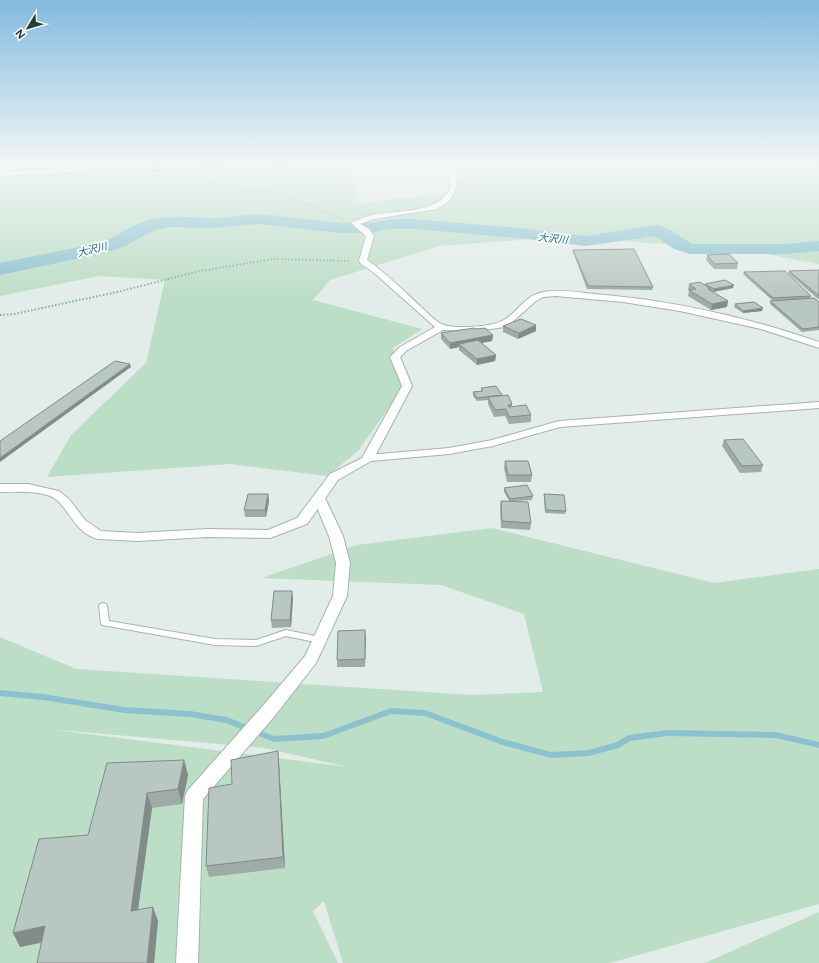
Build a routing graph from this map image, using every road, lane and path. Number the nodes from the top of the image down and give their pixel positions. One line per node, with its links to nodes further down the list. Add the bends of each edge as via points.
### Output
1 (314, 207): 3 (path)
2 (436, 207): 3 (street, via 373,217)
3 (355, 224): 4 (street, via 370,236)
4 (363, 261): 5 (path, via 273,259 200,271 117,292); 6 (street)
5 (0, 315)
6 (441, 327): 7 (street, via 494,327 506,323 532,300 542,295 558,294 684,308 725,317); 9 (street, via 403,349 395,357 407,386)
7 (819, 345)
8 (819, 405): 9 (street, via 559,424 494,443 449,451)
9 (368, 458): 11 (street, via 334,478)
10 (0, 488): 11 (street, via 28,488 55,494 65,502 80,523 98,535 138,537 207,533 270,534 302,520)
11 (318, 498): 13 (street, via 336,536 343,563 340,596)
12 (102, 606): 13 (lane, via 105,623 215,642 256,643 286,633)
13 (320, 640): 14 (street, via 311,660 194,796)
14 (187, 963)

